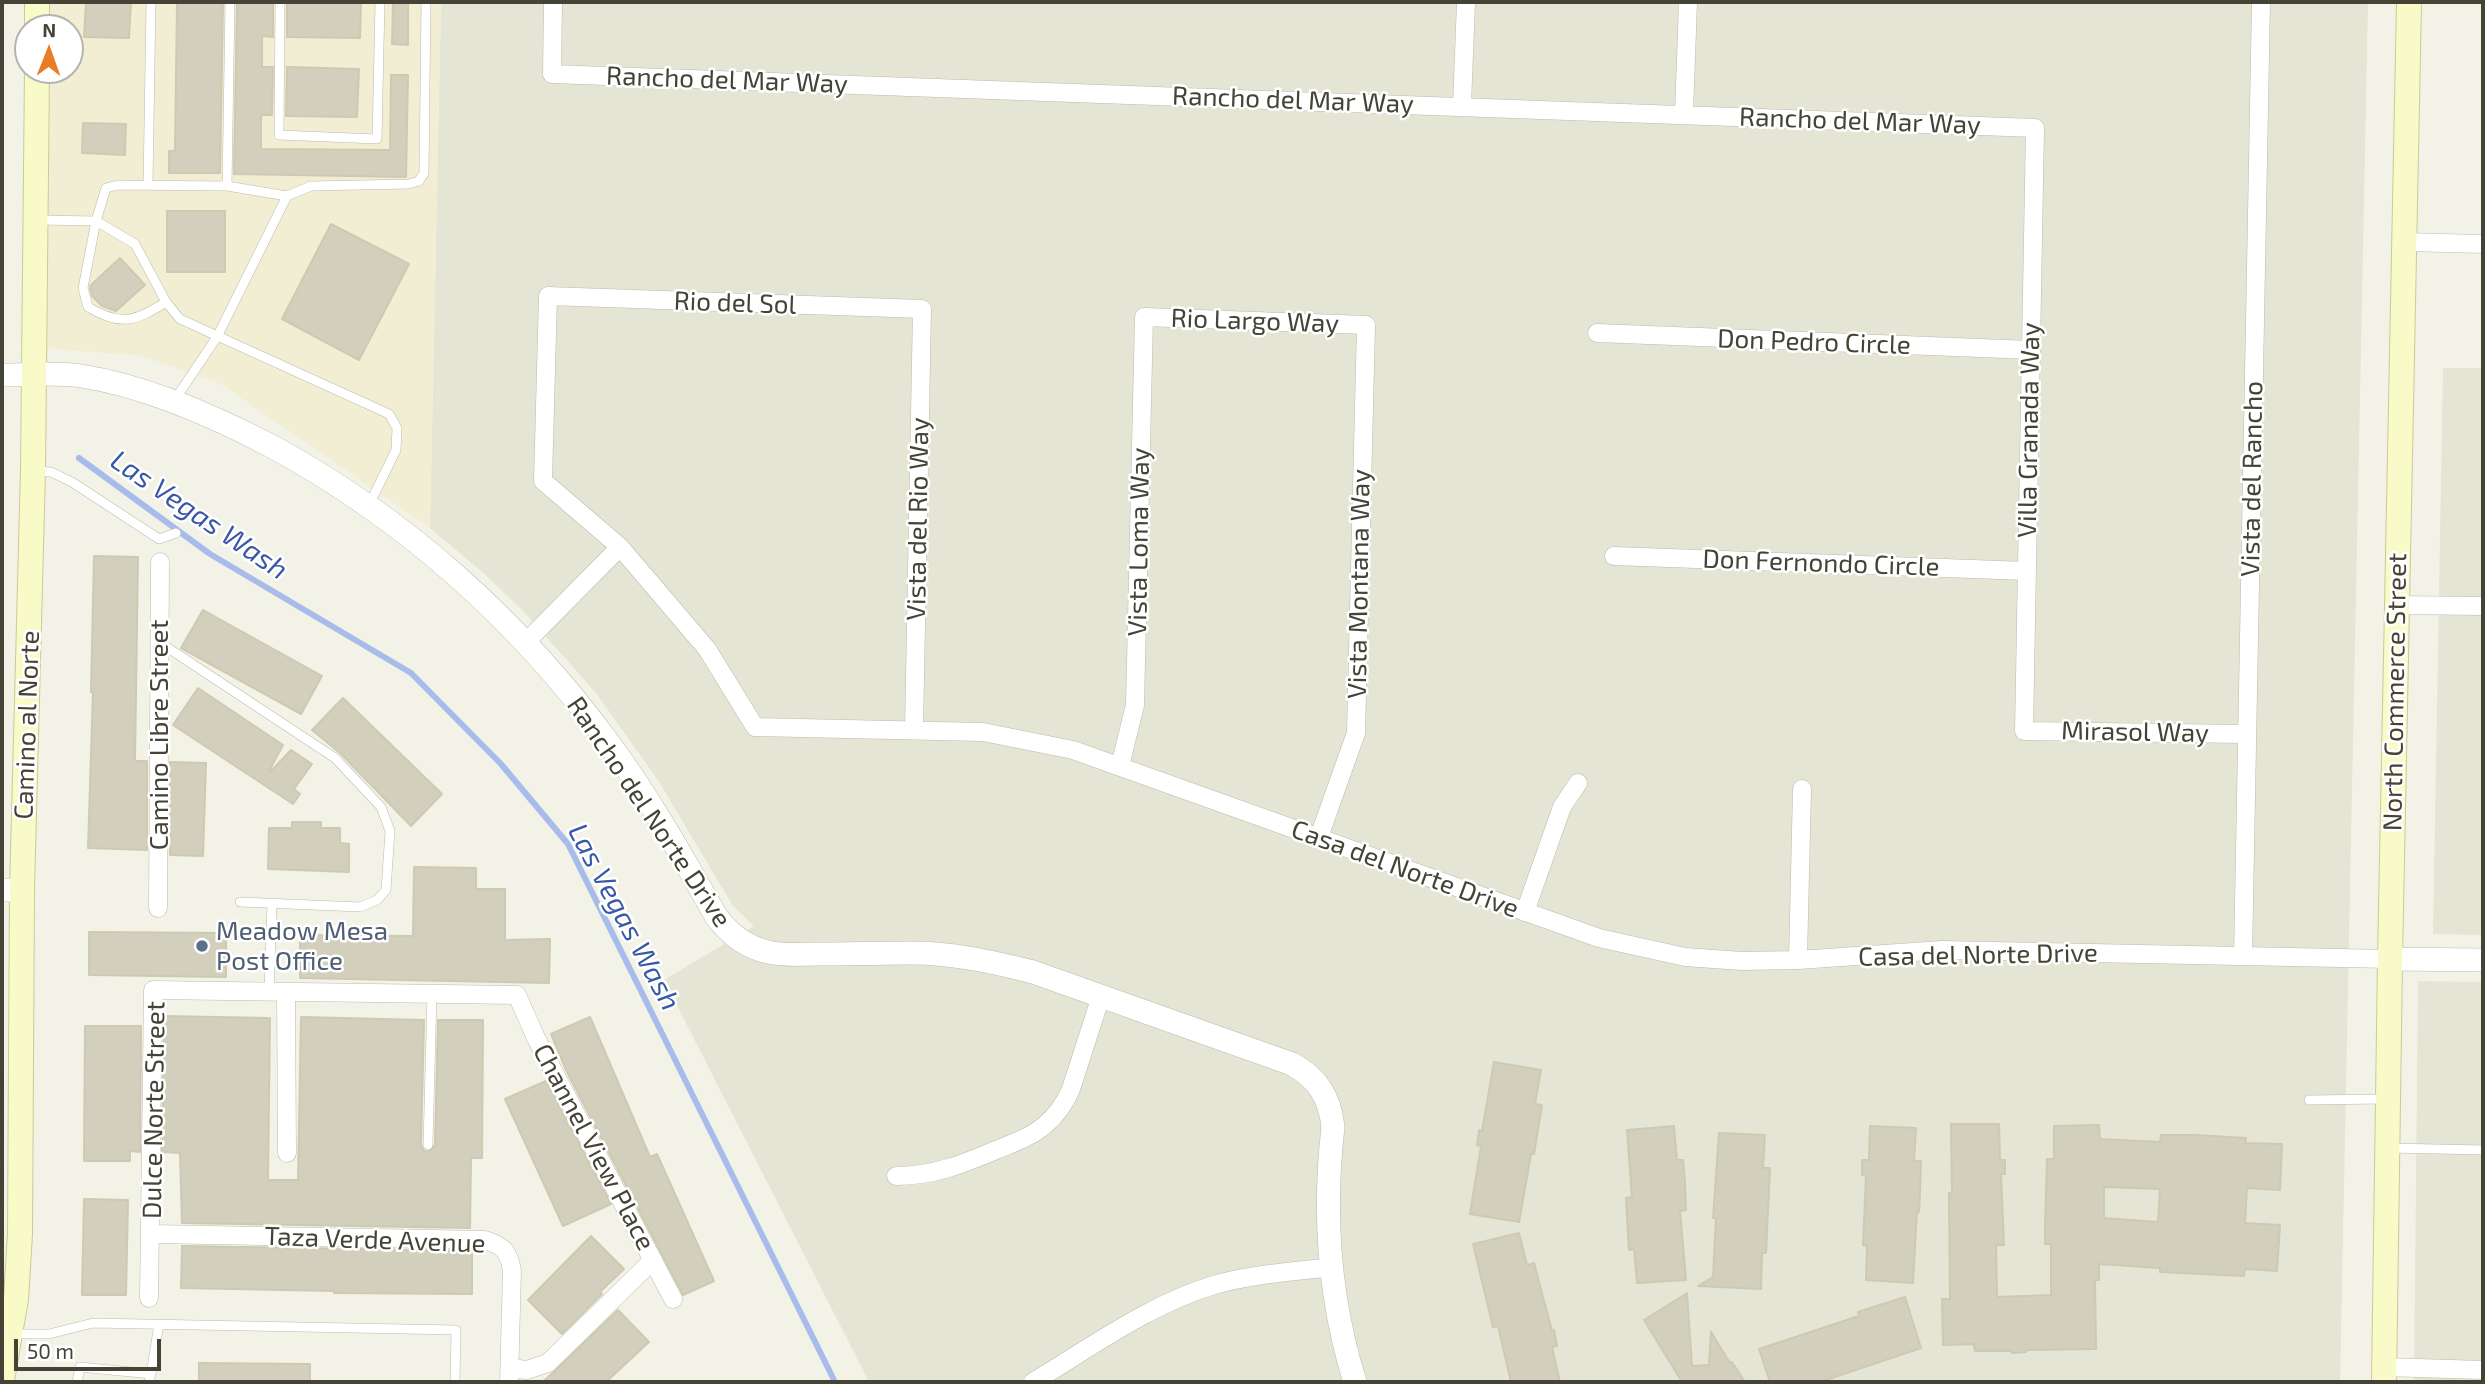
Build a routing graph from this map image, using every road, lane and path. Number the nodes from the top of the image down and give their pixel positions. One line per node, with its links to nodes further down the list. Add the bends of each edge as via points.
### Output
1 (151, 2): 15 (lane)
2 (230, 2): 16 (lane)
3 (280, 2): 4 (lane, via 279,135 377,139)
4 (380, 2)
5 (426, 2): 17 (lane, via 424,173 419,181 311,186)
6 (553, 2): 12 (street, Rancho del Mar Way, via 552,74)
7 (1466, 2): 12 (street)
8 (1688, 2): 13 (street)
9 (2261, 2): 46 (street, Vista del Rancho)
10 (2409, 2): 20 (main road, North Commerce Street)
11 (37, 84): 18 (main road, Camino al Norte)
12 (1462, 106): 13 (street, Rancho del Mar Way)
13 (1684, 114): 14 (street, Rancho del Mar Way)
14 (2035, 128): 28 (street, Villa Granada Way)
15 (148, 185): 16 (lane); 19 (lane, via 106,188)
16 (227, 186): 17 (lane)
17 (287, 196): 27 (lane)
18 (35, 220): 19 (lane); 30 (main road, Camino al Norte)
19 (96, 221): 22 (lane, via 135,244); 22 (lane, via 83,288 88,307 117,321 143,317)
20 (2405, 242): 21 (street); 40 (main road, North Commerce Street)
21 (2483, 244)
22 (166, 302): 27 (lane, via 180,319)
23 (922, 309): 33 (street, Rio del Sol, via 548,296); 44 (street, Vista del Rio Way)
24 (1144, 317): 25 (street, Rio Largo Way); 47 (street, Vista Loma Way, via 1135,705)
25 (1366, 325): 50 (street, Vista Montana Way, via 1356,733)
26 (1597, 333): 28 (street, Don Pedro Circle)
27 (217, 337): 31 (lane); 34 (lane, via 389,414 397,428 396,450)
28 (2031, 350): 39 (street, Villa Granada Way)
29 (2, 375): 30 (street, Rancho del Norte Drive)
30 (34, 375): 31 (street, Rancho del Norte Drive, via 96,379); 32 (main road, Camino al Norte)
31 (173, 402): 34 (street, Rancho del Norte Drive, via 297,460)
32 (33, 471): 35 (lane, via 51,472 72,482 159,539); 51 (main road, Camino al Norte)
33 (543, 481): 36 (street, Casa del Norte Drive)
34 (368, 506): 43 (street, Rancho del Norte Drive, via 475,591)
35 (176, 533)
36 (620, 547): 43 (street); 44 (street, Casa del Norte Drive, via 707,649 755,727)
37 (1614, 556): 39 (street, Don Fernondo Circle)
38 (160, 562): 42 (street, Camino Libre Street)
39 (2027, 571): 45 (street, Villa Granada Way)
40 (2397, 605): 41 (street); 57 (main road, North Commerce Street)
41 (2483, 606)
42 (159, 642): 53 (lane, via 335,758 381,807 390,831 386,890 377,900 360,908); 54 (street, Camino Libre Street)
43 (526, 642): 63 (street, Rancho del Norte Drive, via 612,747 716,916 741,941 769,953 915,953 975,959 1033,972)
44 (914, 730): 47 (street, Casa del Norte Drive, via 983,733 1073,750)
45 (2024, 731): 46 (street, Mirasol Way)
46 (2247, 734): 56 (street, Vista del Rancho)
47 (1120, 766): 50 (street, Casa del Norte Drive)
48 (1578, 783): 55 (street, via 1562,807)
49 (1802, 789): 58 (street)
50 (1319, 838): 55 (street, Casa del Norte Drive)
51 (12, 890): 77 (main road, Camino al Norte, via 20,1234)
52 (240, 902): 53 (lane)
53 (272, 904): 60 (lane)
54 (158, 908)
55 (1525, 912): 58 (street, Casa del Norte Drive, via 1598,938 1685,957)
56 (2243, 956): 57 (street, Casa del Norte Drive); 58 (street, Casa del Norte Drive, via 1942,950)
57 (2390, 959): 59 (street); 64 (main road, North Commerce Street)
58 (1798, 960)
59 (2483, 960)
60 (277, 992): 61 (street, Dulce Norte Street); 69 (street); 71 (street, Dulce Norte Street, via 153,990)
61 (432, 993): 62 (street, Dulce Norte Street); 66 (lane)
62 (517, 995): 72 (street, Channel View Place)
63 (1101, 996): 70 (street, via 1071,1089 1048,1123 950,1169); 73 (street, Rancho del Norte Drive, via 1292,1064 1313,1079 1328,1100 1333,1127 1328,1215)
64 (2388, 1099): 65 (lane); 67 (main road, North Commerce Street)
65 (2309, 1100)
66 (428, 1145)
67 (2387, 1148): 68 (lane); 80 (main road, North Commerce Street)
68 (2483, 1150)
69 (286, 1153)
70 (896, 1176)
71 (151, 1234): 74 (street, Dulce Norte Street); 79 (street, Taza Verde Avenue, via 485,1240 500,1244 510,1255 512,1271)
72 (653, 1260): 75 (street, Channel View Place); 79 (street, via 548,1363)
73 (1332, 1268): 85 (street, via 1236,1279 1193,1292); 86 (street, Rancho del Norte Drive, via 1340,1327)
74 (149, 1298)
75 (673, 1299)
76 (159, 1324): 77 (lane, via 93,1323 49,1334); 81 (lane); 84 (lane, via 456,1330)
77 (10, 1334): 82 (main road, Camino al Norte)
78 (2483, 1370): 80 (street)
79 (510, 1375)
80 (2384, 1375)
81 (150, 1378): 83 (lane, via 80,1367)
82 (2, 1380)
83 (76, 1382)
84 (455, 1382)
85 (1033, 1382)
86 (1355, 1382)

